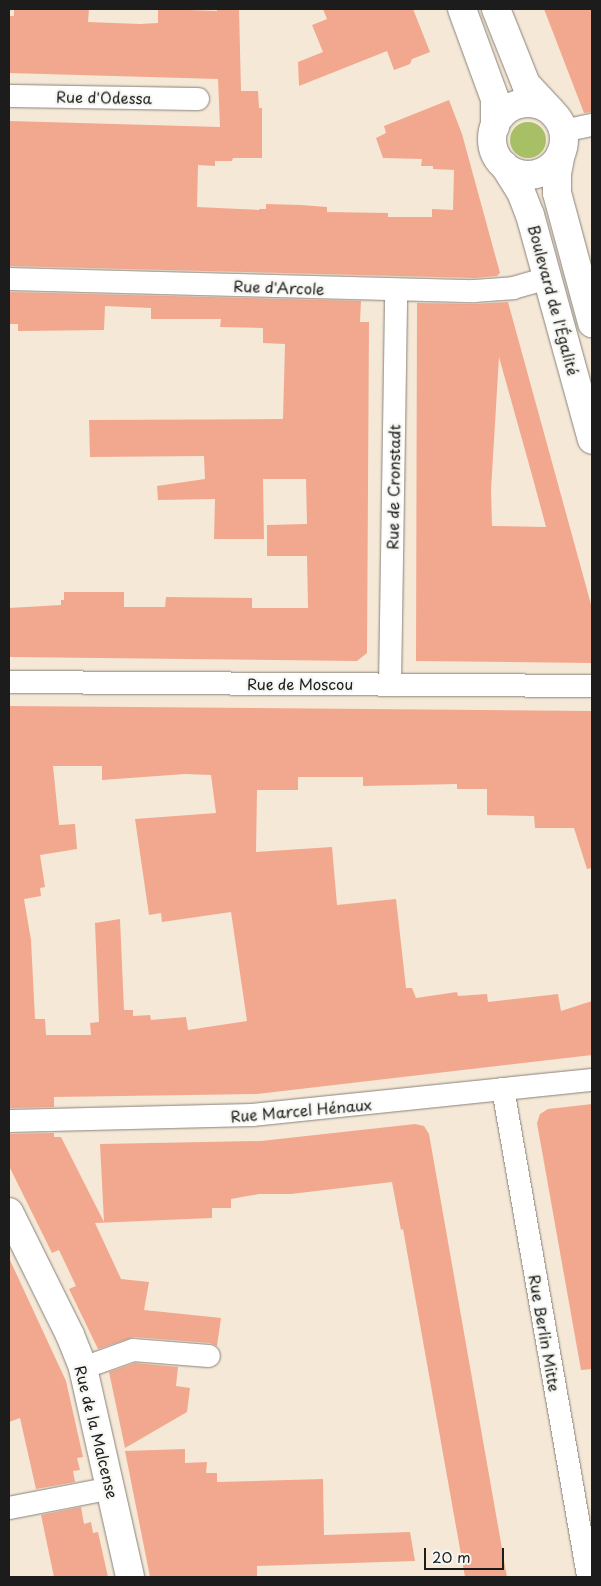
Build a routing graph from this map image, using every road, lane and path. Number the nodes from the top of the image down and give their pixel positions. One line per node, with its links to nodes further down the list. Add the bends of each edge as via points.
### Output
1 (462, 9): 6 (main road, via 495,100)
2 (496, 9): 7 (main road, via 526,84)
3 (9, 96): 4 (street, Rue d'Odessa)
4 (198, 99)
5 (592, 125): 7 (street)
6 (495, 126): 7 (main road, via 501,116 516,106 534,104); 8 (main road, via 493,144 496,156)
7 (558, 132): 8 (main road, via 551,167 536,174 519,174); 12 (main road, Boulevard de l'Égalité, via 557,193)
8 (504, 165): 9 (main road, Boulevard de l'Égalité, via 526,201)
9 (548, 278): 11 (street, Rue d'Arcole, via 495,290); 13 (main road, Boulevard de l'Égalité)
10 (9, 279): 11 (street, Rue d'Arcole)
11 (396, 290): 15 (street, Rue de Cronstadt)
12 (592, 323)
13 (592, 440)
14 (9, 682): 15 (street, Rue de Moscou)
15 (390, 685): 16 (street, Rue de Moscou)
16 (592, 686)
17 (592, 1080): 18 (street, Rue Marcel Hénaux)
18 (503, 1090): 19 (street, Rue Marcel Hénaux, via 217,1118); 26 (street, Rue Berlin Mitte)
19 (9, 1121)
20 (9, 1212): 22 (main road, Rue de la Malcense)
21 (209, 1356): 22 (street, via 134,1350)
22 (83, 1368): 23 (main road, Rue de la Malcense)
23 (112, 1488): 24 (street); 25 (main road, Rue de la Malcense)
24 (9, 1508)
25 (130, 1577)
26 (588, 1577)

